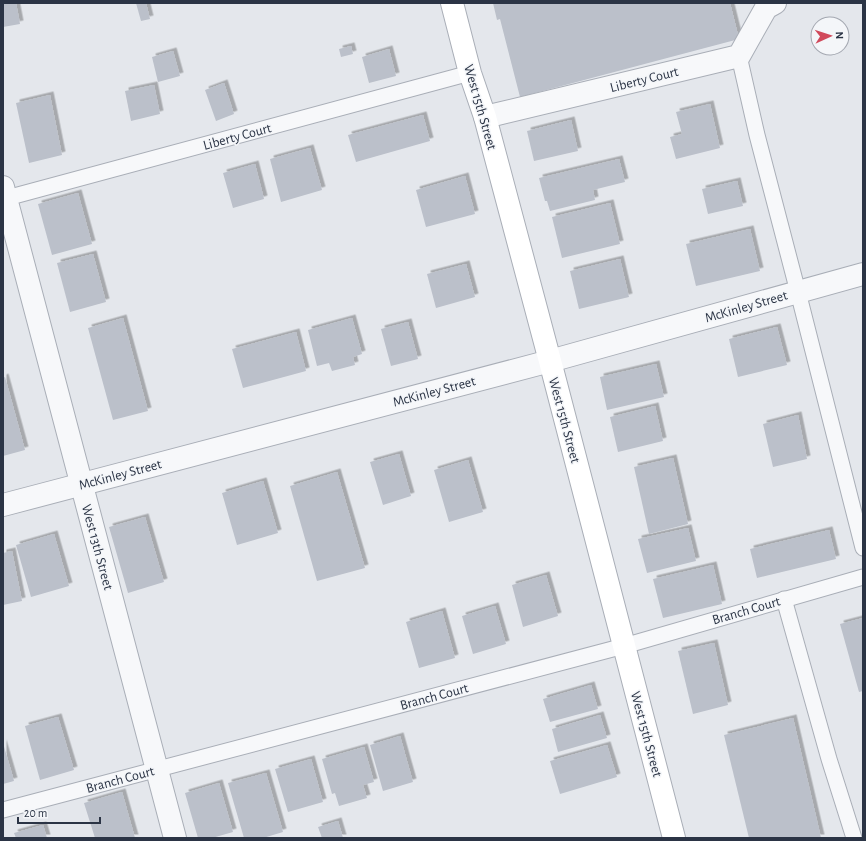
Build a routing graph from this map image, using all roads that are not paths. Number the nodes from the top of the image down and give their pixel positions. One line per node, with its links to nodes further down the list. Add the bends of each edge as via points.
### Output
1 (452, 3): 4 (main road, West 15th Street)
2 (775, 3): 3 (street, via 766,8)
3 (739, 56): 5 (street, Liberty Court); 8 (lane)
4 (470, 73): 5 (main road, West 15th Street); 6 (lane, Liberty Court)
5 (485, 117): 9 (main road, West 15th Street)
6 (4, 194): 10 (street, West 13th Street)
7 (863, 274): 8 (street, McKinley Street)
8 (798, 292): 9 (street, McKinley Street); 12 (lane)
9 (550, 361): 10 (street, McKinley Street); 15 (main road, West 15th Street)
10 (81, 484): 11 (street, McKinley Street); 16 (street, West 13th Street)
11 (3, 505)
12 (863, 548)
13 (863, 577): 14 (lane, Branch Court)
14 (784, 600): 15 (lane, Branch Court); 20 (lane)
15 (624, 646): 16 (lane, Branch Court); 19 (main road, West 15th Street)
16 (156, 769): 17 (lane, Branch Court); 18 (street, West 13th Street)
17 (3, 810)
18 (175, 838)
19 (674, 838)
20 (854, 838)

